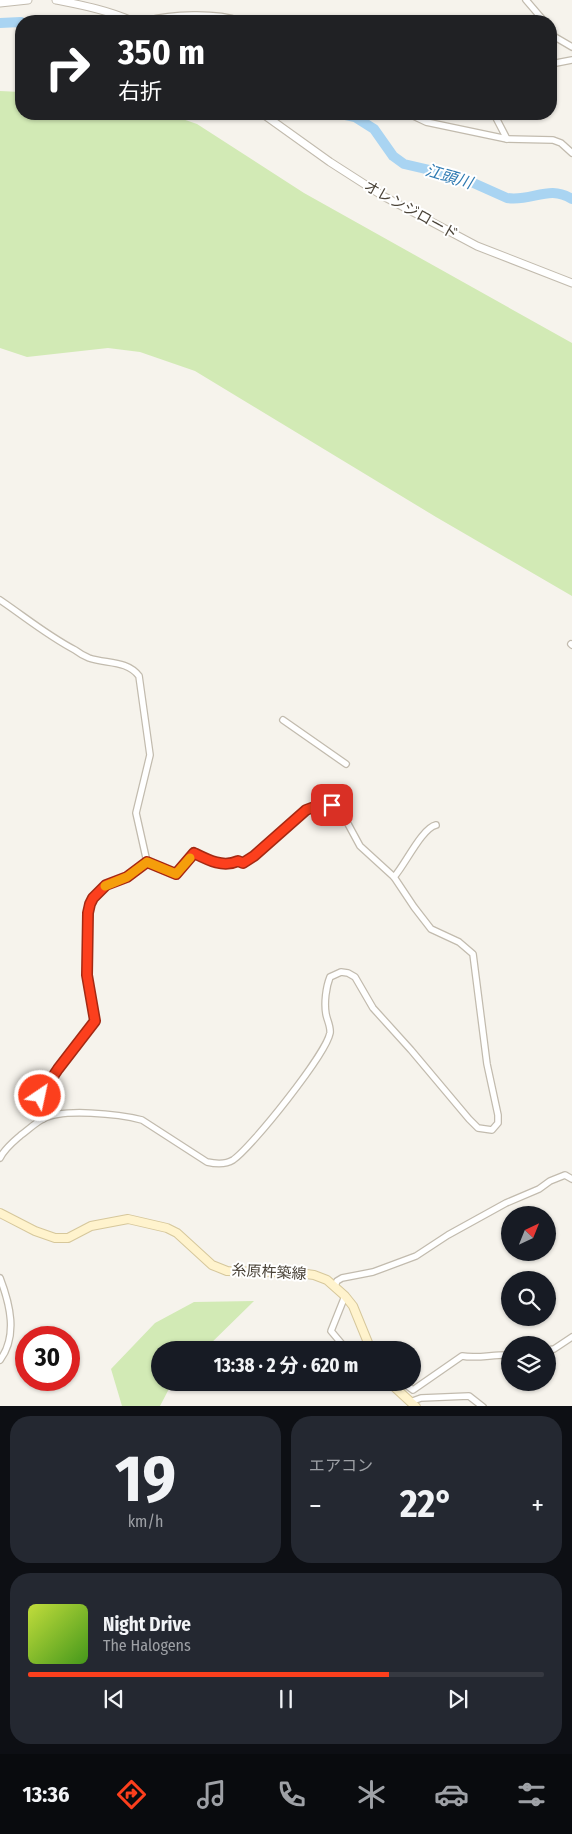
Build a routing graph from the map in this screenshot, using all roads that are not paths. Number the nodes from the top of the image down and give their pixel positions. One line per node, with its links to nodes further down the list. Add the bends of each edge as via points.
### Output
1 (28, 0): 4 (street)
2 (56, 0): 5 (street)
3 (526, 0): 6 (street)
4 (0, 3)
5 (117, 15)
6 (539, 15)
7 (557, 38): 8 (street)
8 (572, 47)
9 (572, 60): 10 (street)
10 (557, 63)
11 (271, 120): 16 (street, オレンジロード, via 383,196 476,246)
12 (422, 120): 14 (street)
13 (497, 120): 14 (street)
14 (507, 140): 15 (street, via 553,140)
15 (572, 153)
16 (572, 284)
17 (0, 600): 21 (street, via 37,628 88,658 124,665 139,676 150,755 136,814)
18 (283, 720): 19 (street)
19 (346, 764)
20 (436, 826): 22 (street, via 428,829)
21 (147, 862): 22 (street, via 176,874 194,853 223,865 243,863 306,810 322,804 342,810 360,846); 23 (street, via 127,877 106,885 90,904 87,975 95,1021 37,1100 36,1106)
22 (394, 877): 23 (street, via 431,929 459,942 473,954 486,1064 498,1115 498,1124 492,1130 478,1128 469,1119 373,1008 354,978 341,972 330,977 327,984 326,1013 331,1031 324,1046 283,1104 232,1161 207,1162 142,1120 129,1117 59,1113)
23 (43, 1119): 24 (street, via 9,1144)
24 (0, 1158)
25 (572, 1179): 28 (street, via 565,1175 559,1177 448,1235 416,1256 373,1272 342,1278)
26 (0, 1213): 28 (main road, 糸原杵築線, via 55,1238 68,1238 91,1226 128,1219 143,1222 177,1233 212,1265 227,1271 314,1275)
27 (0, 1278): 35 (street, via 12,1331)
28 (335, 1286): 29 (main road, 糸原杵築線)
29 (345, 1296): 31 (street, via 331,1331); 32 (main road, 糸原杵築線, via 353,1306)
30 (572, 1337): 33 (street)
31 (339, 1341)
32 (367, 1341)
33 (556, 1349)
34 (501, 1354): 36 (street, via 475,1358 462,1356)
35 (0, 1360)
36 (421, 1384)
37 (399, 1391): 38 (main road)
38 (413, 1404): 39 (street, via 421,1398 469,1396)
39 (484, 1406)

